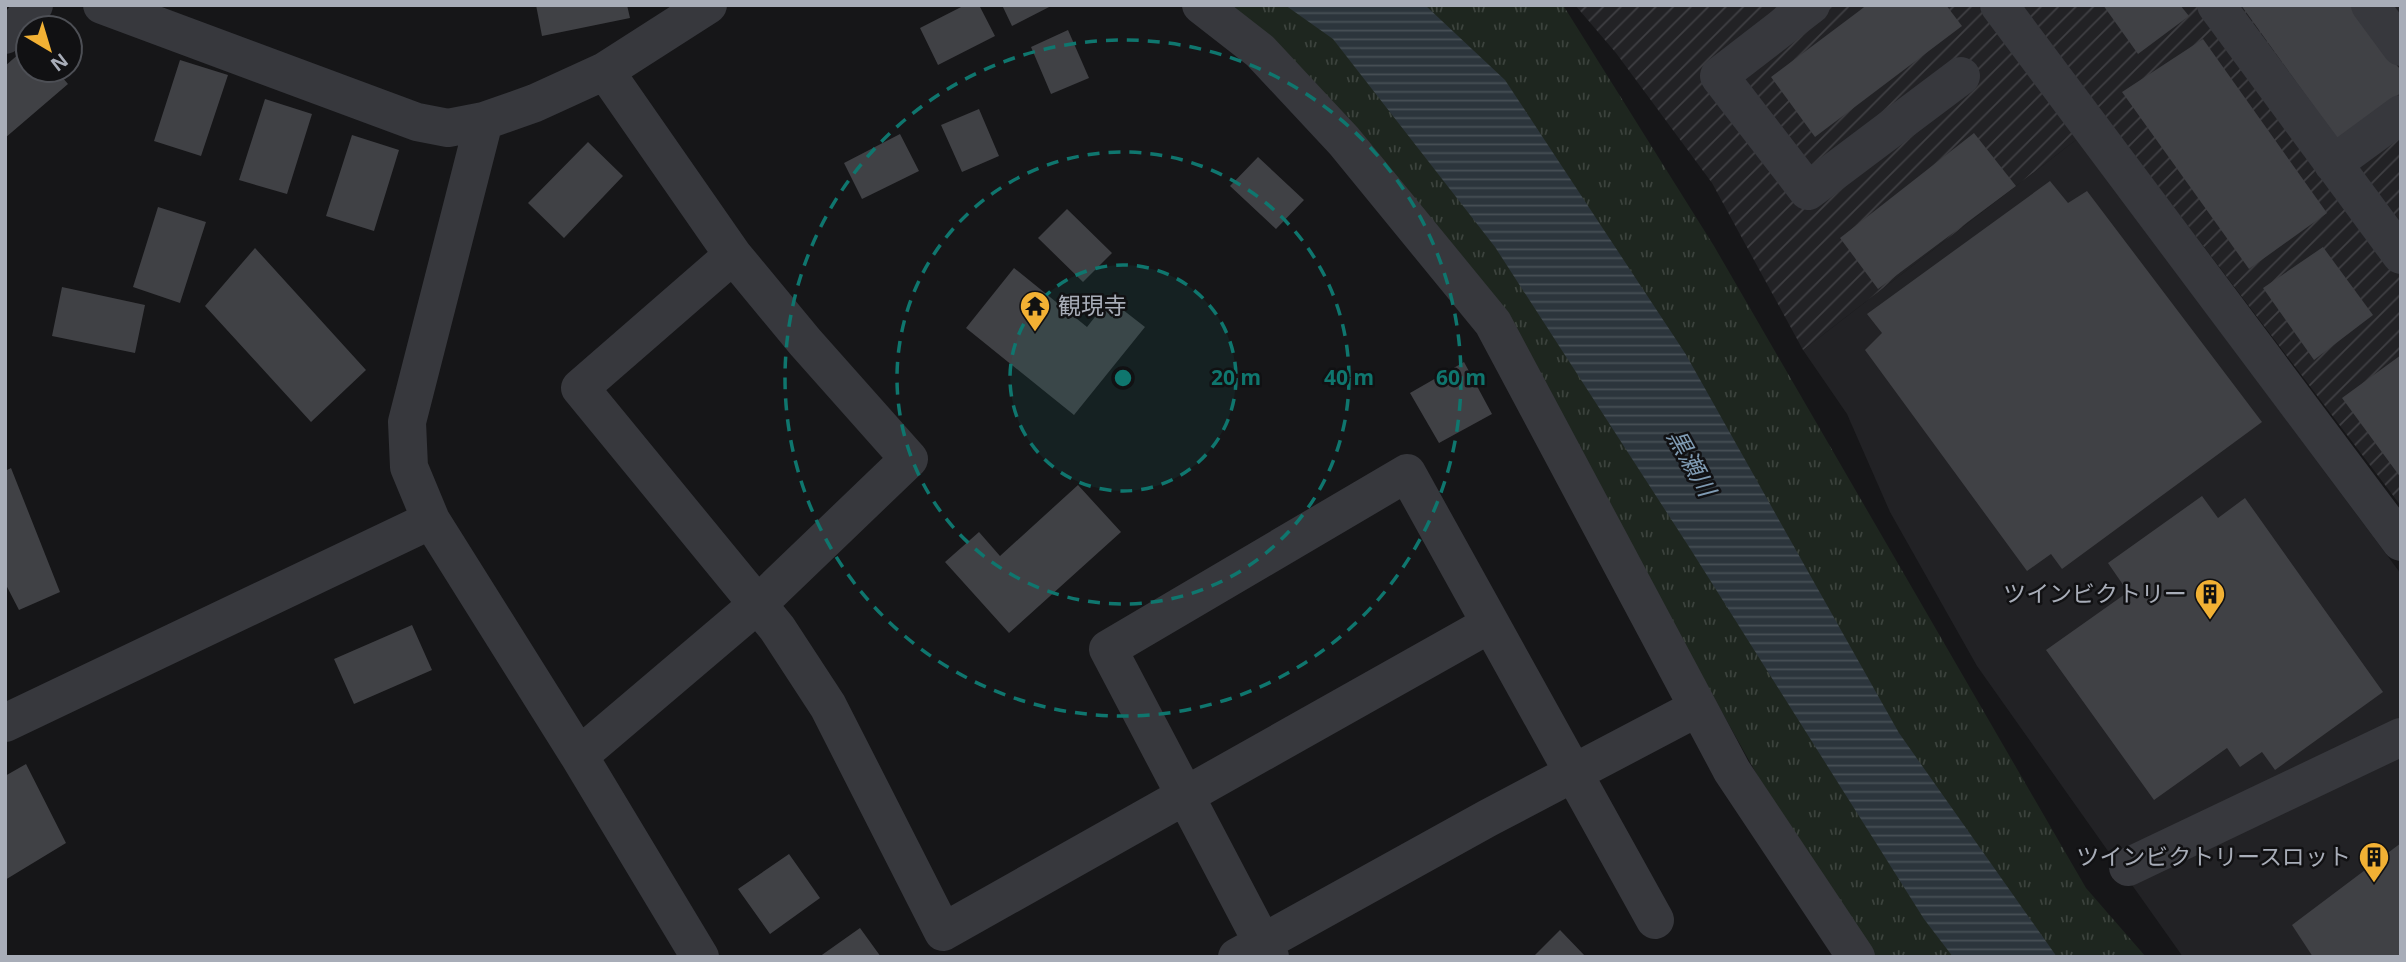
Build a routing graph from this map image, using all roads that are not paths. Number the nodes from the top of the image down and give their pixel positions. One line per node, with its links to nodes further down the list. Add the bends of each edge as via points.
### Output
1 (34, 5): 10 (street)
2 (102, 5): 9 (street)
3 (708, 5): 12 (street)
4 (1201, 5): 23 (street, via 1260,51 1334,131 1493,323)
5 (1811, 5): 13 (street, via 1719,76 1808,191)
6 (1999, 5): 20 (street)
7 (2216, 5): 16 (street)
8 (2370, 5): 11 (street)
9 (151, 15): 15 (street, via 417,122 448,128)
10 (5, 36)
11 (2401, 47)
12 (605, 71): 15 (street); 17 (street)
13 (1961, 76)
14 (2401, 114): 16 (street)
15 (484, 121): 19 (street, via 407,422 409,467)
16 (2333, 164): 18 (street)
17 (733, 255): 21 (street, via 909,459); 21 (street, via 580,388)
18 (2401, 255)
19 (431, 520): 24 (street); 26 (street)
20 (2401, 542)
21 (758, 604): 26 (street); 28 (street, via 828,706 943,932)
22 (1490, 624): 27 (street); 28 (street); 28 (street, via 1407,473 1108,649)
23 (1697, 708): 27 (street); 33 (street, via 1731,771)
24 (5, 723)
25 (2401, 737): 29 (street)
26 (579, 756): 32 (street)
27 (1575, 774): 30 (street); 31 (street, via 1488,818)
28 (1186, 797): 31 (street)
29 (2129, 867)
30 (1655, 920)
31 (1257, 952)
32 (700, 957)
33 (1856, 957)

